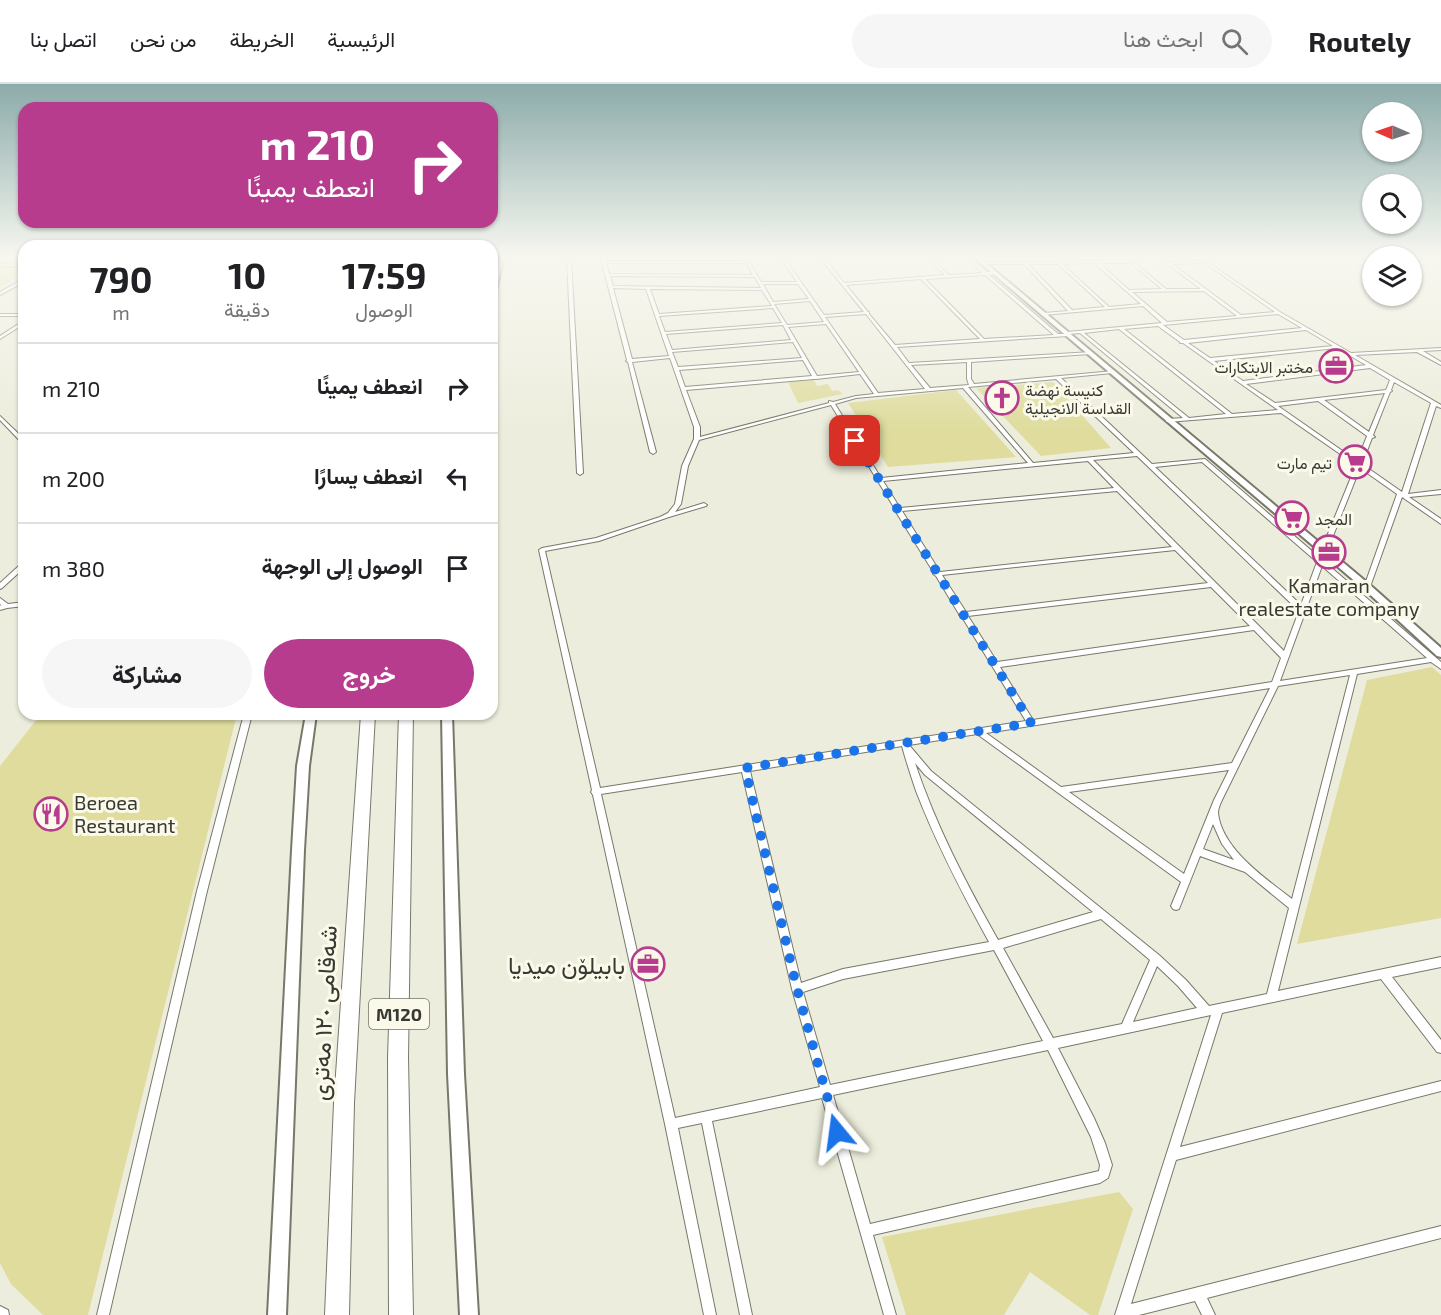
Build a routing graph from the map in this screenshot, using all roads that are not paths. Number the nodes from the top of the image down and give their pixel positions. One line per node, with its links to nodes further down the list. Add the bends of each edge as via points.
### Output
1 (572, 316): 76 (street)
2 (617, 316): 40 (street)
3 (657, 316): 22 (street)
4 (780, 316): 17 (street)
5 (823, 316): 14 (street)
6 (871, 316): 29 (street)
7 (960, 316): 26 (street)
8 (1037, 316): 23 (street)
9 (1047, 316): 24 (main road)
10 (1158, 316): 16 (street)
11 (1246, 316): 13 (street)
12 (1285, 316): 20 (street)
13 (1241, 317): 16 (street)
14 (828, 323): 17 (street); 46 (street)
15 (1158, 324): 16 (street); 19 (street); 28 (street)
16 (1166, 324)
17 (785, 325): 22 (street); 27 (street)
18 (18, 326): 25 (street)
19 (1120, 328): 21 (street); 63 (street)
20 (1308, 329): 28 (street); 30 (street)
21 (1081, 332): 24 (street); 65 (street)
22 (663, 333): 33 (street)
23 (1056, 334): 24 (street); 26 (street)
24 (1068, 334): 34 (main road)
25 (0, 338)
26 (983, 340): 29 (street)
27 (795, 341): 33 (street); 37 (street)
28 (1182, 342): 39 (street)
29 (896, 346): 41 (street)
30 (1339, 347): 35 (street); 39 (street)
31 (1441, 349): 32 (street)
32 (1417, 350): 35 (street); 42 (street)
33 (669, 351): 36 (street)
34 (1090, 353): 38 (street); 45 (main road)
35 (1351, 354): 43 (street)
36 (672, 357): 40 (street); 44 (street)
37 (805, 359): 44 (street); 48 (street)
38 (969, 360): 41 (street); 51 (street)
39 (1208, 360): 50 (street)
40 (628, 361): 70 (street)
41 (909, 364): 54 (street)
42 (1441, 364)
43 (1371, 366): 49 (street); 50 (street)
44 (676, 369): 53 (street)
45 (1112, 372): 47 (street); 66 (main road)
46 (861, 373): 48 (street); 56 (street)
47 (1057, 377): 51 (street); 71 (street)
48 (816, 378): 53 (street)
49 (1393, 379): 55 (street); 59 (street)
50 (1241, 383): 60 (street)
51 (972, 385): 52 (street)
52 (964, 386): 54 (street); 73 (street)
53 (683, 389): 69 (street, via 696,423)
54 (928, 389): 56 (street)
55 (1390, 391): 57 (street); 68 (street)
56 (877, 394): 58 (street)
57 (1320, 400): 60 (street); 68 (street)
58 (831, 402): 69 (street); 77 (street)
59 (1434, 403): 61 (street); 80 (street)
60 (1273, 405): 62 (street)
61 (1441, 407)
62 (1282, 411): 63 (street); 75 (street)
63 (1231, 416): 65 (street)
64 (0, 417): 67 (street)
65 (1187, 419): 66 (street)
66 (1170, 421): 86 (main road)
67 (18, 436)
68 (1372, 437): 75 (street)
69 (697, 439): 83 (street, via 685,466 678,504)
70 (652, 452)
71 (1138, 454): 72 (street); 74 (street)
72 (1089, 459): 73 (street); 78 (street)
73 (1031, 465): 77 (street)
74 (1151, 466): 87 (street, via 1203,460); 96 (street)
75 (1360, 466): 80 (street); 86 (street)
76 (580, 473)
77 (879, 480): 82 (street)
78 (1118, 489): 82 (street); 85 (street)
79 (1441, 492): 80 (street)
80 (1402, 495): 84 (street); 92 (street)
81 (704, 505): 83 (street)
82 (897, 510): 89 (street)
83 (665, 517): 117 (street, via 597,540 542,550)
84 (1441, 522)
85 (1176, 548): 89 (street); 90 (street)
86 (1324, 551): 92 (main road)
87 (1320, 562): 96 (street); 101 (street)
88 (18, 570): 91 (street)
89 (936, 574): 97 (street)
90 (1211, 585): 97 (street); 98 (street)
91 (0, 587)
92 (1367, 587): 99 (main road)
93 (0, 600): 95 (street)
94 (18, 605): 95 (street)
95 (3, 607)
96 (1302, 610): 100 (street)
97 (962, 615): 102 (street)
98 (1254, 628): 100 (street); 102 (street)
99 (1441, 654)
100 (1285, 657): 105 (street)
101 (1432, 659): 103 (street); 104 (street)
102 (997, 665): 111 (street)
103 (1441, 666)
104 (1354, 672): 105 (street); 123 (street)
105 (1275, 685): 111 (street); 114 (street)
106 (246, 720): 144 (street, via 202,891)
107 (310, 720): 145 (main road, via 303,766)
108 (368, 720): 146 (highway, شەقامی ١٢٠ مەتری / M120, via 344,1103)
109 (406, 720): 147 (highway, M120, via 398,1058)
110 (447, 720): 148 (main road, via 455,1063)
111 (1031, 723): 112 (street)
112 (978, 731): 113 (street); 116 (street)
113 (905, 744): 115 (street); 124 (street, via 928,773); 125 (street, via 929,814)
114 (1234, 766): 116 (street); 118 (street)
115 (745, 768): 117 (street); 129 (street)
116 (1060, 790): 121 (street)
117 (596, 792): 138 (street)
118 (1213, 811): 119 (street); 120 (street, via 1226,844)
119 (1197, 851): 120 (street); 121 (street)
120 (1249, 869): 123 (street)
121 (1186, 881): 122 (street)
122 (1176, 906)
123 (1294, 906): 130 (street)
124 (1102, 914): 125 (street); 126 (street)
125 (998, 945): 129 (street, via 851,972); 133 (street)
126 (1156, 958): 131 (street); 132 (street)
127 (1441, 962): 128 (street)
128 (1383, 974): 130 (street); 134 (street)
129 (797, 989): 136 (street)
130 (1271, 998): 131 (street)
131 (1212, 1010): 132 (street); 139 (street)
132 (1125, 1029): 133 (street)
133 (1052, 1044): 136 (street); 140 (street, via 1105,1159 1104,1174)
134 (1441, 1048)
135 (1441, 1086): 139 (street)
136 (825, 1092): 137 (street); 140 (street)
137 (706, 1117): 138 (street); 150 (street)
138 (671, 1124): 149 (street)
139 (1172, 1155): 143 (street)
140 (866, 1231): 151 (street)
141 (1441, 1232): 142 (street)
142 (1199, 1293): 143 (street); 152 (street)
143 (1121, 1314)
144 (103, 1315)
145 (277, 1315)
146 (337, 1315)
147 (401, 1315)
148 (469, 1315)
149 (710, 1315)
150 (746, 1315)
151 (890, 1315)
152 (1209, 1315)

